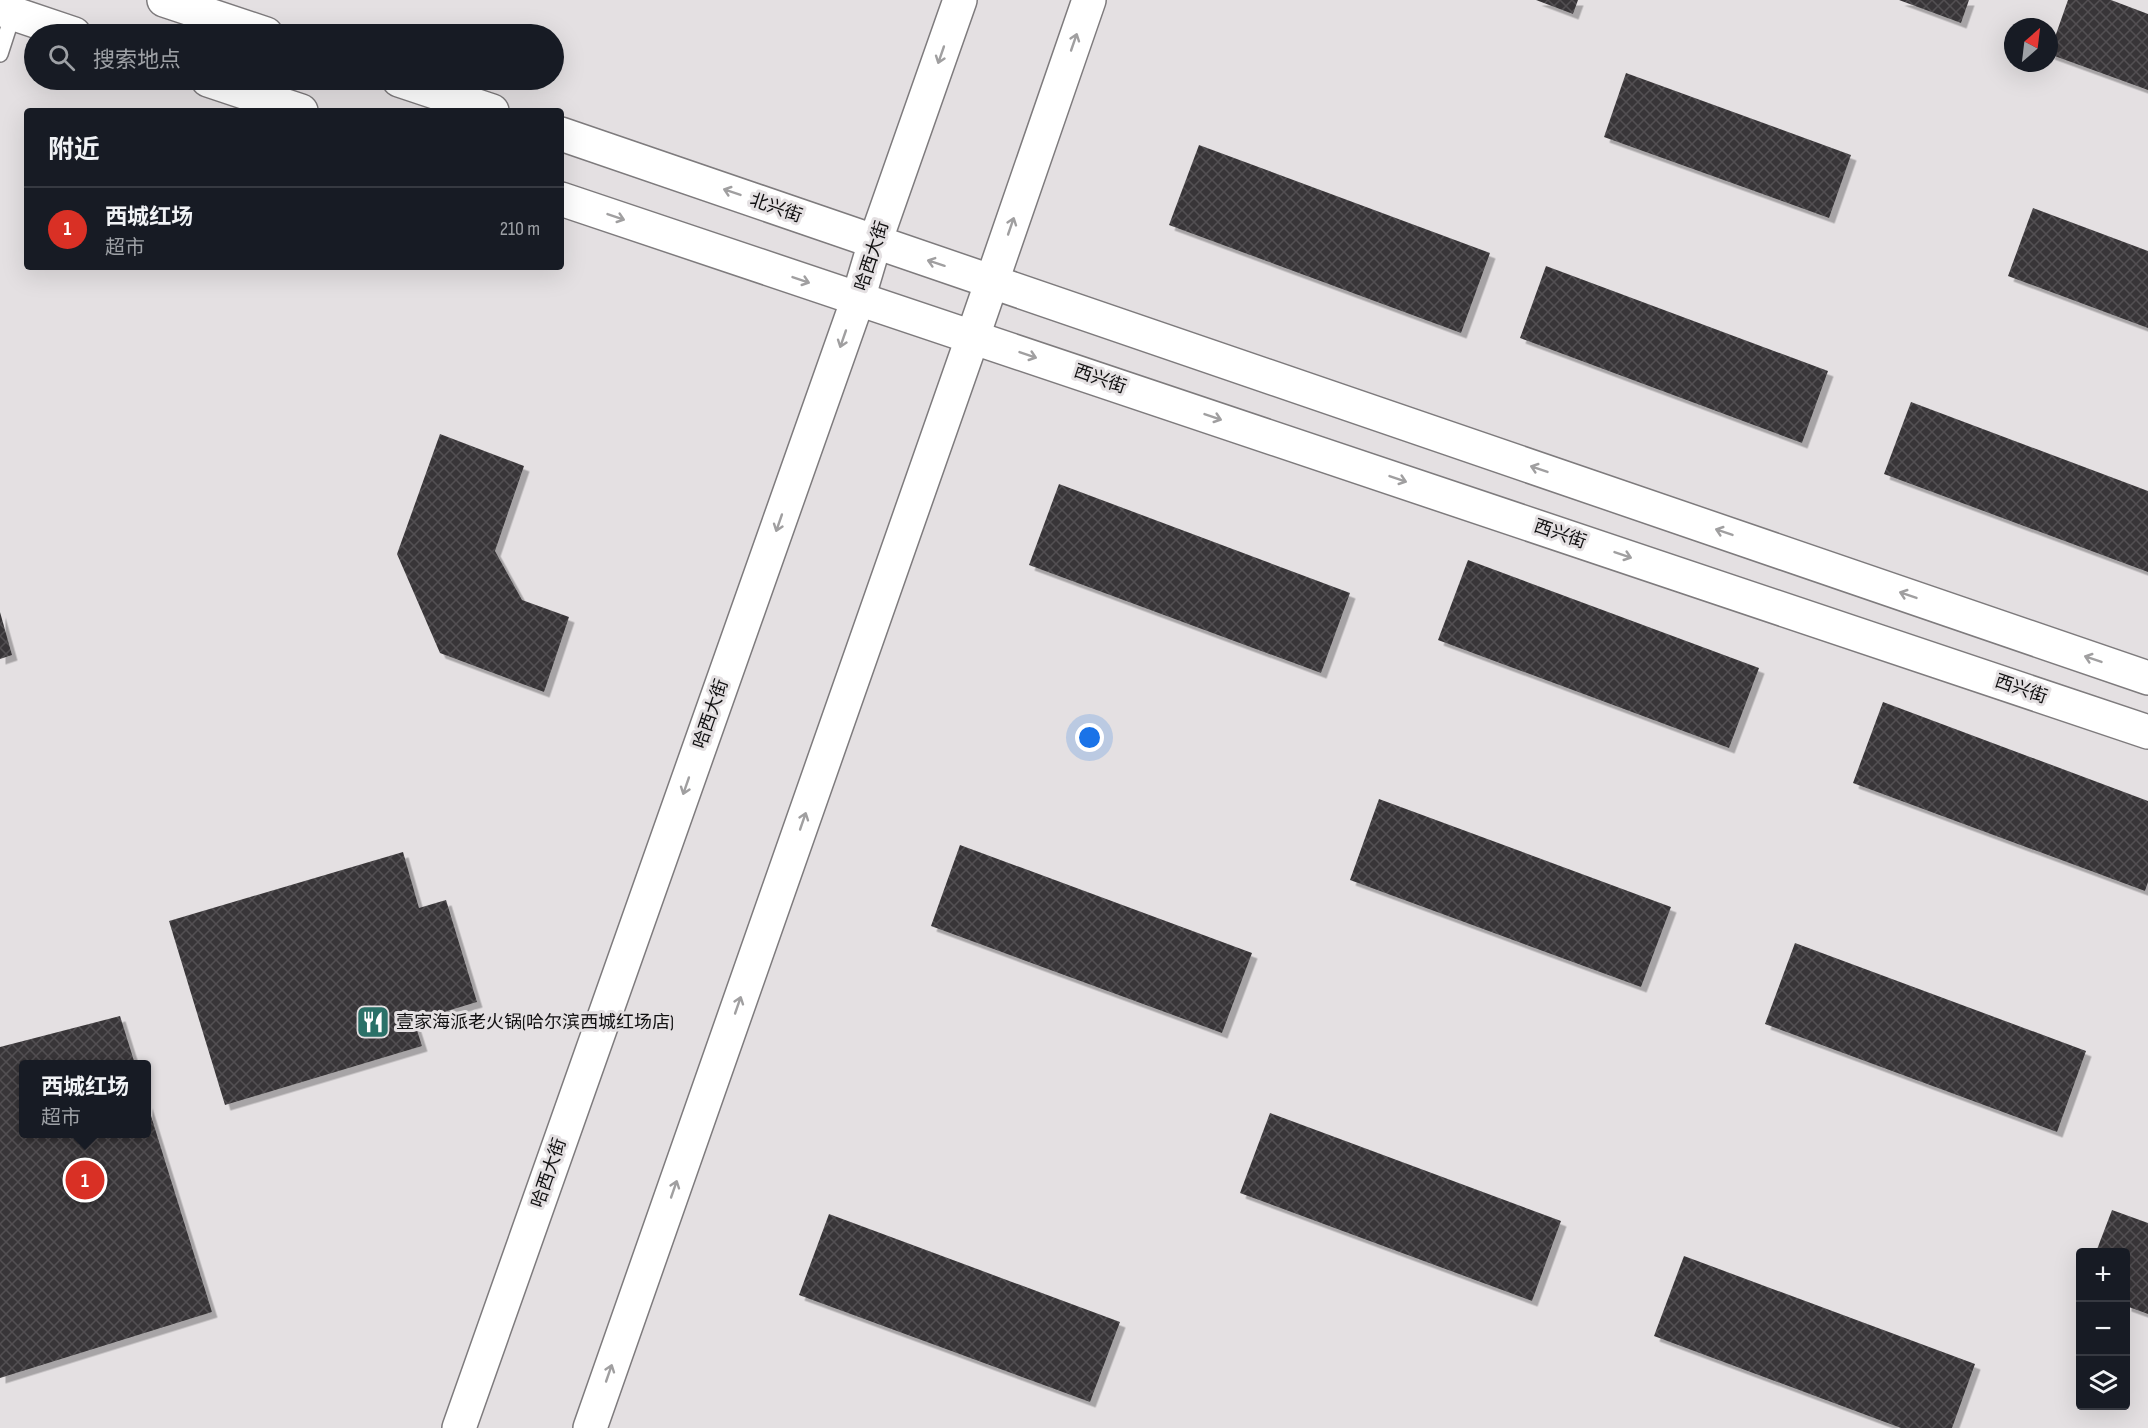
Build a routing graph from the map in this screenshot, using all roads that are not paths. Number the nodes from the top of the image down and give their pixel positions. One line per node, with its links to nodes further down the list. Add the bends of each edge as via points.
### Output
1 (164, 0): 6 (main road)
2 (960, 0): 14 (main road, 哈西大街, one-way to 14)
3 (1089, 0): 15 (main road, one-way to 3)
4 (6, 12): 5 (main road); 7 (lane)
5 (43, 24)
6 (236, 24)
7 (0, 54)
8 (238, 90): 10 (main road)
9 (429, 90): 11 (main road)
10 (292, 108)
11 (483, 108)
12 (564, 135): 14 (main road, 北兴街, one-way to 12)
13 (564, 200): 16 (main road, one-way to 16)
14 (875, 242): 15 (main road, 北兴街, one-way to 14); 16 (main road, 哈西大街)
15 (992, 281): 17 (main road); 18 (main road, one-way to 15)
16 (858, 299): 17 (main road); 20 (main road, 哈西大街, one-way to 20)
17 (973, 336): 19 (main road, 西兴街, one-way to 19); 21 (main road, one-way to 17)
18 (2148, 678)
19 (2148, 732)
20 (459, 1428)
21 (590, 1428)

